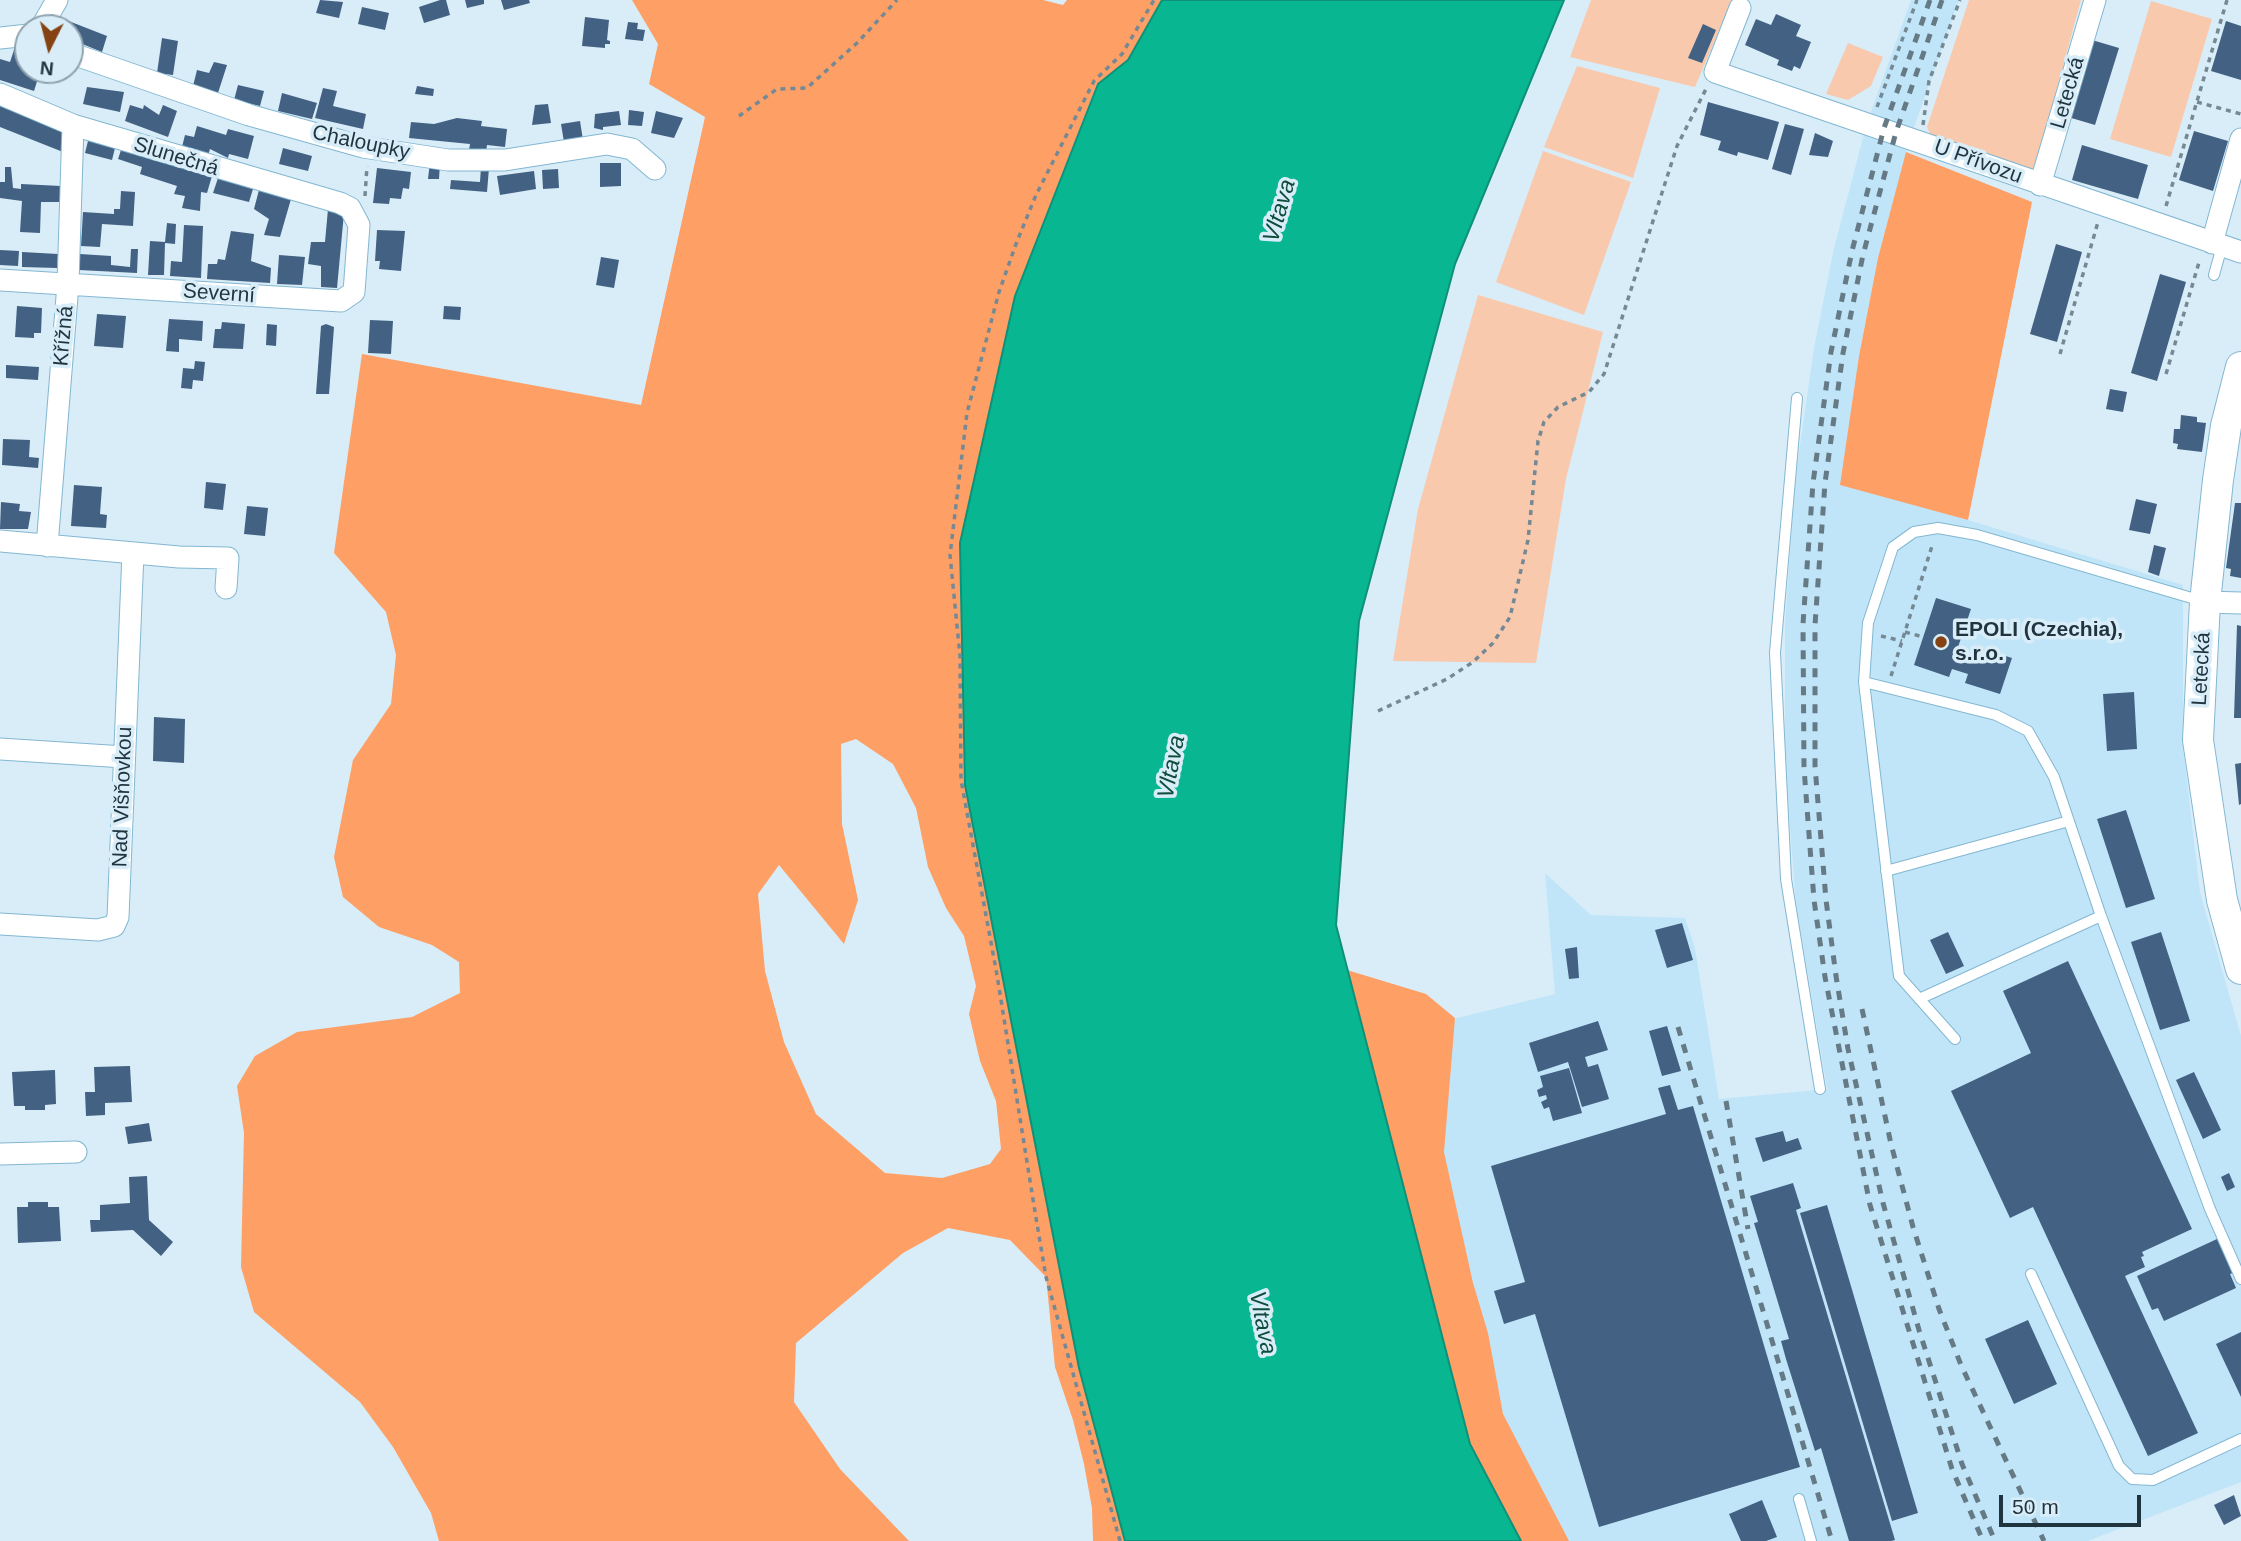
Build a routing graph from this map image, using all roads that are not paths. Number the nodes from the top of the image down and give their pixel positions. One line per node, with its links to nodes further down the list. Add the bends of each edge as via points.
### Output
1 (2095, 0): 8 (street, Letecká)
2 (1740, 8): 8 (street, U Přívozu, via 1715,72)
3 (84, 58): 7 (street, Chaloupky, via 249,115 363,147 449,160 505,160 607,144 632,149)
4 (0, 94): 5 (street, Slunečná)
5 (73, 125): 9 (street, Slunečná, via 340,203); 13 (street, Křížná)
6 (2241, 139): 10 (street)
7 (655, 169)
8 (2040, 186): 10 (street, U Přívozu)
9 (356, 219): 13 (street, Severní, via 354,292 341,302)
10 (2220, 246): 11 (lane)
11 (2214, 275)
12 (0, 280): 13 (street, Severní)
13 (68, 284): 17 (street, Křížná)
14 (2241, 367): 20 (street, Letecká, via 2226,426)
15 (1797, 398): 32 (lane, via 1775,653 1786,879)
16 (0, 541): 17 (street)
17 (47, 546): 18 (street)
18 (133, 553): 19 (street, via 228,558); 24 (street, Nad Višňovkou)
19 (226, 588)
20 (2205, 602): 21 (street); 22 (lane, via 1978,535 1938,528 1914,532 1893,547 1867,633); 29 (street, Letecká, via 2199,740 2221,900)
21 (2241, 603)
22 (1864, 682): 25 (lane, via 1996,715 2028,731 2054,776); 26 (lane)
23 (0, 749): 24 (street)
24 (124, 757): 28 (street, Nad Višňovkou, via 114,926 98,930)
25 (2069, 821): 26 (lane); 27 (lane)
26 (1886, 871): 30 (lane, via 1899,976)
27 (2101, 916): 30 (lane); 36 (lane, via 2210,1209)
28 (0, 925)
29 (2241, 969)
30 (1919, 999): 31 (lane)
31 (1955, 1039)
32 (1820, 1089)
33 (76, 1152): 34 (street)
34 (0, 1154)
35 (2031, 1274): 37 (lane, via 2119,1466 2132,1479 2153,1480)
36 (2241, 1279)
37 (2241, 1439)
38 (1798, 1499): 39 (lane)
39 (1811, 1541)

